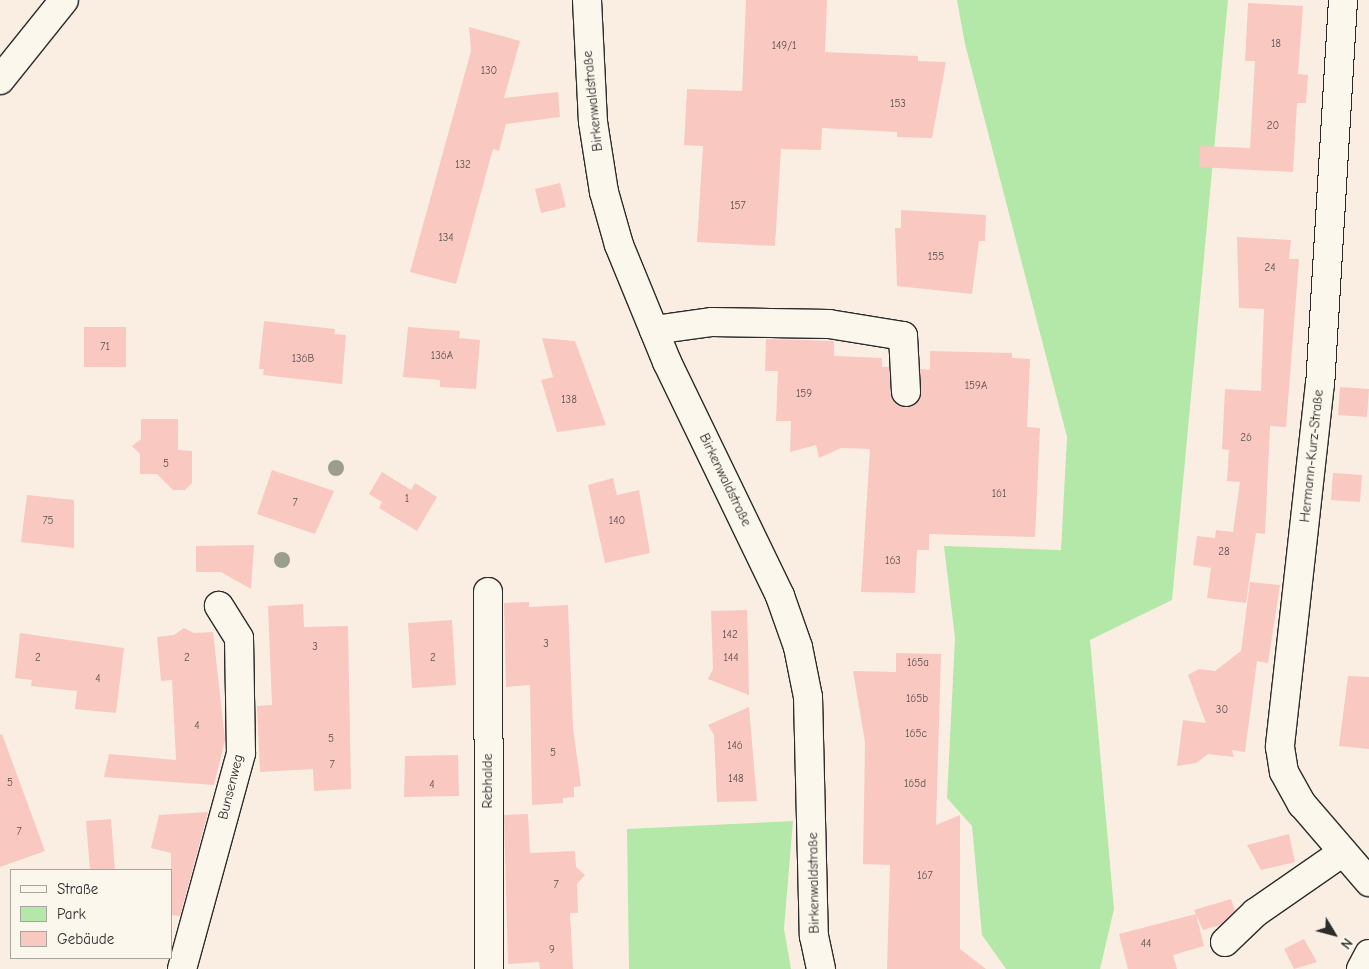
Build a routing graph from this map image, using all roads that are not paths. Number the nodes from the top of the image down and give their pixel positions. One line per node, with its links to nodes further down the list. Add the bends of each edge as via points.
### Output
1 (64, 0): 4 (street)
2 (587, 0): 5 (street, Birkenwaldstraße, via 586,51 604,192)
3 (1342, 0): 9 (street, Hermann-Kurz-Straße, via 1320,383 1280,747 1284,772 1302,804)
4 (0, 80)
5 (654, 330): 6 (street, via 712,322 820,324 903,336); 15 (street, Birkenwaldstraße, via 780,596 798,648 808,697 814,936)
6 (906, 392)
7 (488, 592): 14 (street, Rebhalde)
8 (219, 606): 13 (street, Bunsenweg, via 239,638 241,753)
9 (1343, 852): 10 (street, Hermann-Kurz-Straße); 11 (street, via 1255,913)
10 (1369, 882)
11 (1225, 942)
12 (1369, 954): 16 (street)
13 (182, 969)
14 (489, 969)
15 (821, 969)
16 (1361, 969)

